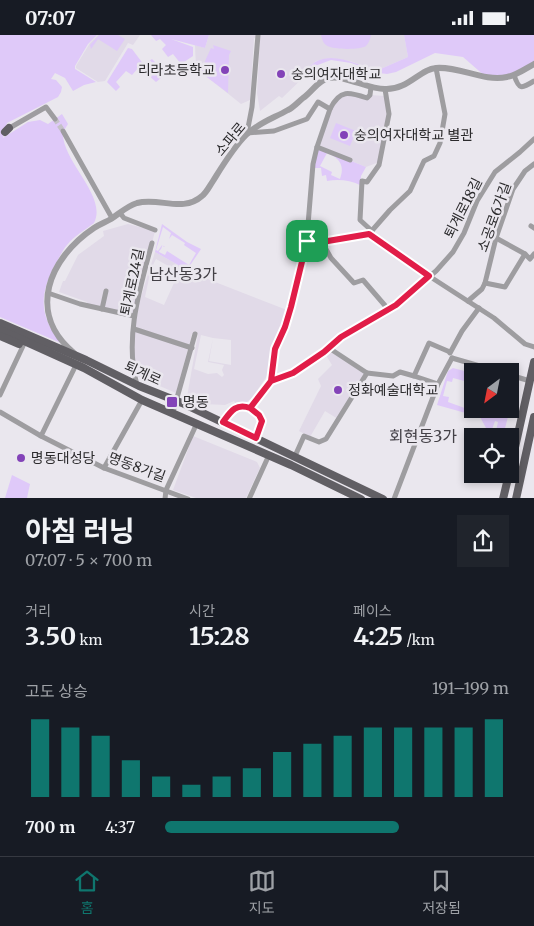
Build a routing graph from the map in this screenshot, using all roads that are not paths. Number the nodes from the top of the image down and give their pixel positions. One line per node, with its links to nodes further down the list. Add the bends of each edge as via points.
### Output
1 (258, 35): 12 (street)
2 (534, 65): 4 (street)
3 (436, 68): 4 (street, via 486,77); 7 (street, 소파로, via 408,84); 20 (street, via 445,113 440,143 434,156 424,161 410,191)
4 (514, 75): 5 (street, via 521,87)
5 (534, 81)
6 (371, 87): 7 (street, 소파로); 8 (street, via 367,97 345,93); 12 (street, 소파로, via 338,78 324,79 290,109)
7 (385, 89): 20 (street, via 388,114 379,165 367,182 362,181 360,220)
8 (330, 109): 12 (street, via 318,102 306,119 274,131); 14 (street)
9 (55, 119): 10 (street, via 46,107)
10 (6, 131)
11 (63, 131): 18 (street)
12 (247, 133): 17 (street, 소파로, via 203,195 191,203 138,203)
13 (534, 139): 27 (street, 퇴계로18길, via 495,173 476,201 453,252)
14 (317, 147): 15 (street); 22 (street)
15 (350, 160)
16 (534, 164): 21 (street, 소공로6가길, via 513,189)
17 (120, 213): 18 (street, 소파로); 19 (street, via 124,218)
18 (112, 218): 30 (street, 소파로, via 94,228 63,257)
19 (155, 230)
20 (371, 232): 23 (street); 27 (street)
21 (496, 238): 25 (street); 28 (street, 소공로6가길)
22 (307, 241): 23 (street); 55 (street, via 291,307 275,349)
23 (322, 242): 34 (street, via 331,258 354,283 363,280)
24 (152, 243): 35 (street, 퇴계로24길)
25 (525, 254): 26 (street, via 530,259); 28 (street, via 505,287)
26 (534, 254)
27 (429, 276): 31 (street); 34 (street, 퇴계로18길)
28 (486, 283): 31 (street)
29 (106, 291): 33 (street, 퇴계로24길)
30 (48, 293): 33 (street); 46 (street, 소파로, via 49,319 61,341)
31 (468, 301): 32 (street)
32 (479, 307): 43 (street, via 525,344); 47 (street, via 462,331)
33 (102, 309): 35 (street)
34 (388, 309): 45 (street, 퇴계로18길, via 341,337)
35 (134, 316): 38 (street, 퇴계로24길)
36 (0, 318): 46 (main road)
37 (0, 323): 58 (main road, 퇴계로)
38 (134, 329): 44 (street); 58 (street, 퇴계로24길, via 133,361)
39 (0, 330): 51 (main road, 퇴계로)
40 (195, 334): 44 (street)
41 (0, 336): 42 (main road, 퇴계로)
42 (23, 345): 50 (main road, 퇴계로); 59 (street)
43 (534, 347)
44 (192, 348): 61 (street)
45 (329, 348): 52 (street); 55 (street, 퇴계로18길, via 293,373)
46 (75, 354)
47 (451, 355): 49 (street); 53 (street, via 429,343); 57 (street)
48 (534, 362): 56 (main road)
49 (474, 363)
50 (76, 365): 51 (main road, 퇴계로); 69 (street)
51 (84, 368): 60 (main road, 퇴계로)
52 (367, 373): 53 (street, via 393,376 400,372); 72 (street, via 326,439 319,442 304,436)
53 (414, 376): 57 (street)
54 (519, 378): 56 (street)
55 (271, 381): 62 (street)
56 (530, 381): 68 (main road)
57 (438, 384): 83 (street)
58 (137, 385): 61 (main road, 퇴계로)
59 (0, 395)
60 (142, 400): 64 (main road, 퇴계로); 73 (street, 퇴계로)
61 (177, 401): 64 (street); 66 (main road, 퇴계로)
62 (250, 408): 66 (street, via 233,409); 70 (street, via 262,421)
63 (0, 412): 69 (street, 명동8가길)
64 (173, 412): 67 (main road, 퇴계로)
65 (534, 417): 76 (main road)
66 (223, 422): 70 (main road, 퇴계로)
67 (196, 423): 71 (main road, 퇴계로); 75 (street)
68 (519, 430)
69 (41, 436): 73 (street, 명동8가길)
70 (256, 438): 72 (main road, 퇴계로)
71 (269, 455): 80 (street); 81 (main road, 퇴계로)
72 (295, 456): 82 (main road, 퇴계로)
73 (104, 468): 75 (street, 명동8가길)
74 (507, 483): 77 (main road)
75 (166, 490): 78 (street); 79 (street, 명동8가길)
76 (518, 496)
77 (505, 497)
78 (165, 498)
79 (186, 498)
80 (249, 498)
81 (358, 498)
82 (380, 498)
83 (394, 498)

